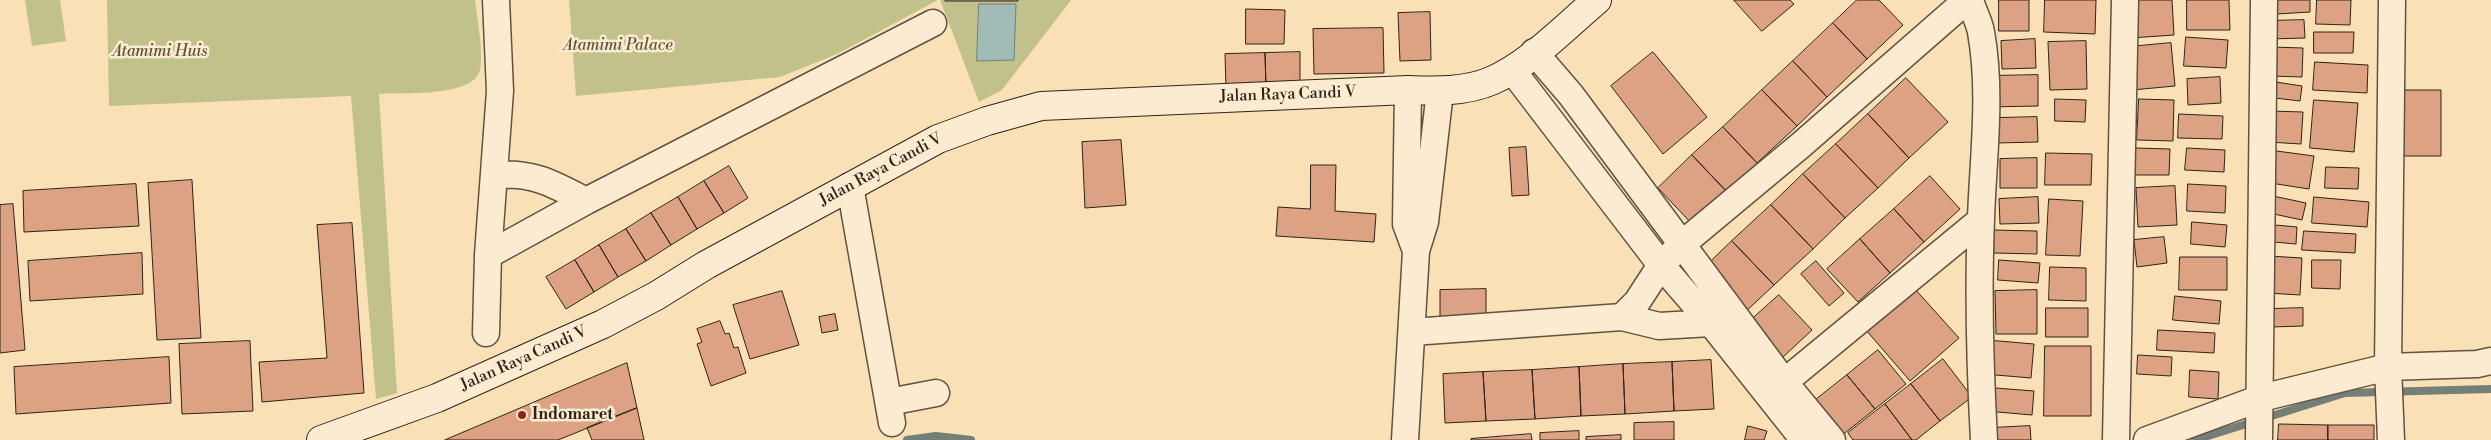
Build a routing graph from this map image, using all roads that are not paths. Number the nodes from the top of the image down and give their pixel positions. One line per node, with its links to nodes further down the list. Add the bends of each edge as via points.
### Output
1 (496, 0): 12 (street, via 500,91)
2 (1597, 0): 8 (street)
3 (1968, 0): 15 (street, via 1980,31 1985,66); 16 (street)
4 (2125, 0): 34 (street)
5 (2264, 0): 28 (street)
6 (2392, 0): 25 (street)
7 (933, 23): 14 (street)
8 (1534, 52): 9 (street); 16 (street, via 1571,95)
9 (1501, 76): 11 (street, Jalan Raya Candi V, via 1466,88); 19 (street)
10 (1408, 90): 11 (street, Jalan Raya Candi V); 13 (street, Jalan Raya Candi V, via 1041,106 938,139); 17 (street, via 1406,224)
11 (1440, 91): 17 (street, via 1425,222)
12 (494, 175): 14 (street, via 517,173 548,181); 18 (street)
13 (850, 186): 27 (street, via 890,412); 29 (street, Jalan Raya Candi V, via 602,324 437,398)
14 (586, 201): 18 (street)
15 (1981, 220): 26 (street); 33 (street, via 1980,374)
16 (1681, 245): 19 (street); 26 (street)
17 (1416, 251): 22 (street)
18 (488, 255): 23 (street)
19 (1661, 265): 20 (street, via 1637,302); 21 (street)
20 (1622, 317): 21 (street, via 1659,326); 22 (street)
21 (1711, 323): 26 (street)
22 (1412, 332): 30 (street)
23 (486, 333)
24 (2491, 361): 25 (street)
25 (2389, 374): 28 (street); 36 (street)
26 (1776, 390): 31 (street); 32 (street)
27 (936, 393)
28 (2260, 420): 35 (street)
29 (322, 440)
30 (1405, 440)
31 (1804, 440)
32 (1832, 440)
33 (1984, 440)
34 (2116, 440)
35 (2146, 440)
36 (2391, 440)

